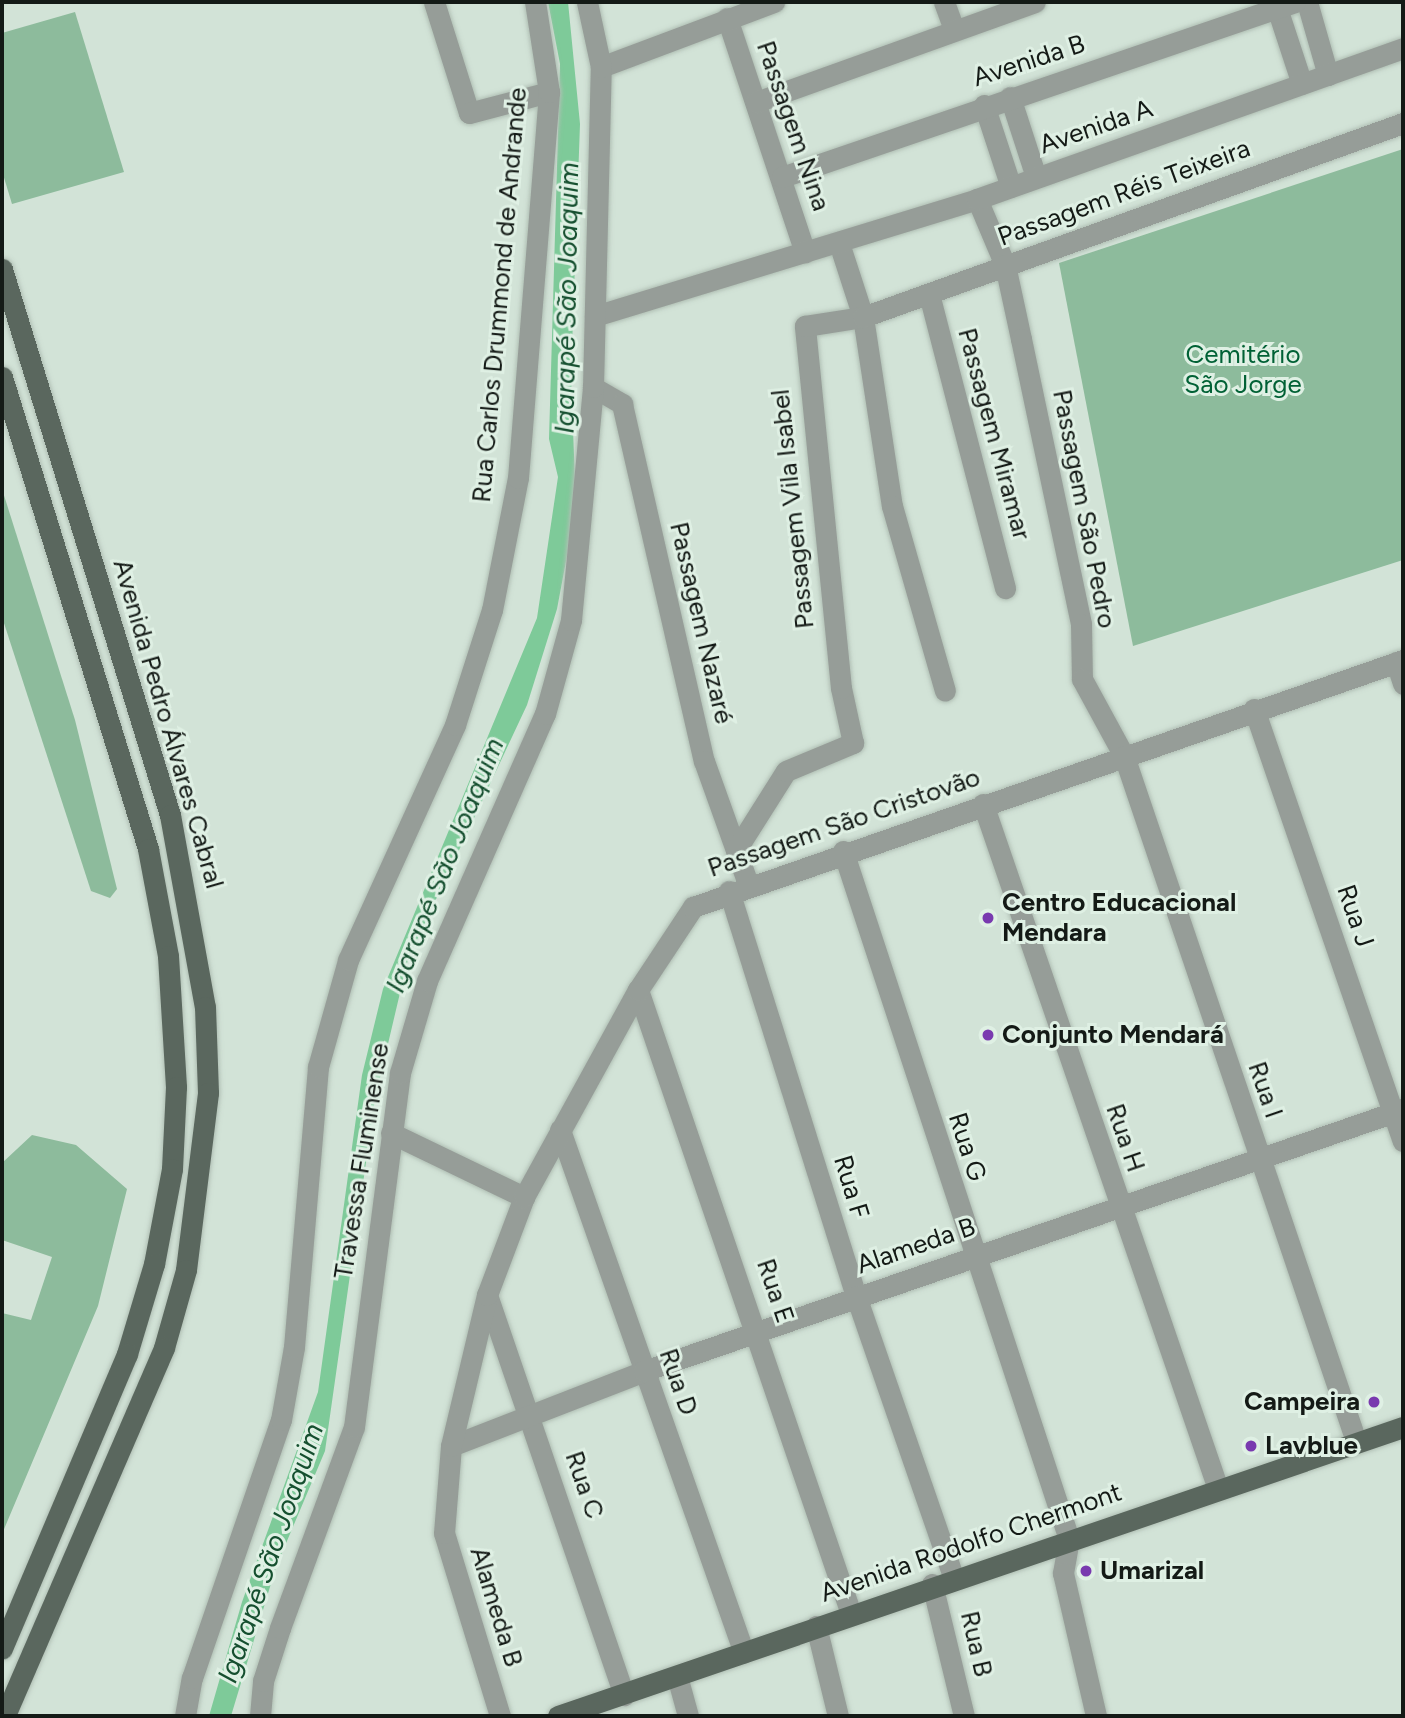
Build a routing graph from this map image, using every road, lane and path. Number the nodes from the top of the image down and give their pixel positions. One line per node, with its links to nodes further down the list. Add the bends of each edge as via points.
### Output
1 (434, 2): 16 (street, via 469,113)
2 (535, 2): 16 (street, Rua Carlos Drummond de Andrande)
3 (587, 2): 13 (street, Travessa Fluminense)
4 (774, 2): 10 (street)
5 (944, 2): 11 (street)
6 (1035, 2): 9 (street)
7 (1307, 2): 14 (street)
8 (1283, 4): 15 (street); 17 (street, Avenida B)
9 (981, 11): 11 (street)
10 (727, 18): 13 (street); 18 (street, Passagem Nina)
11 (954, 29): 18 (street)
12 (1403, 48): 14 (street, Avenida A)
13 (601, 67): 30 (street, Travessa Fluminense)
14 (1328, 75): 15 (street, Avenida A)
15 (1302, 84): 22 (street, Avenida A)
16 (549, 92): 73 (street, Rua Carlos Drummond de Andrande, via 518,478 492,610 455,725 348,960 318,1068 294,1347 281,1420 192,1678)
17 (1010, 97): 19 (street, Avenida B); 22 (street)
18 (756, 102): 21 (street, Passagem Nina)
19 (984, 105): 21 (street, Avenida B); 23 (street)
20 (1403, 123): 27 (street, Passagem Réis Teixeira)
21 (782, 177): 26 (street, Passagem Nina)
22 (1036, 177): 23 (street, Avenida A)
23 (1011, 187): 24 (street, Avenida A)
24 (978, 199): 25 (street, Avenida A); 27 (street, Passagem São Pedro)
25 (839, 243): 26 (street, Avenida A); 31 (street)
26 (805, 252): 30 (street, Avenida A)
27 (1005, 265): 29 (street, Passagem Réis Teixeira); 39 (street, Passagem São Pedro, via 1081,624 1082,679)
28 (2, 269): 72 (main road, Avenida Pedro Álvares Cabral, via 170,815 202,981 208,1093 186,1270 164,1348)
29 (929, 294): 31 (street, Passagem Réis Teixeira); 34 (street, Passagem Miramar)
30 (595, 316): 33 (street, Travessa Fluminense)
31 (863, 317): 37 (street, via 892,506); 41 (street, Passagem Vila Isabel, via 805,326 802,337 853,743 786,771)
32 (2, 377): 68 (main road, Avenida Pedro Álvares Cabral, via 148,849 168,956 176,1064 172,1169 150,1277 99,1432)
33 (593, 387): 41 (street, Passagem Nazaré, via 622,404 704,761); 47 (street, Travessa Fluminense, via 571,620 515,792 427,981)
34 (1005, 587)
35 (1400, 661): 36 (street); 38 (street, Passagem São Cristovão)
36 (1403, 684)
37 (945, 691)
38 (1254, 709): 39 (street, Passagem São Cristovão); 45 (street, Rua J)
39 (1124, 756): 40 (street, Passagem São Cristovão); 49 (street, Rua I)
40 (983, 804): 42 (street, Passagem São Cristovão); 51 (street, Rua H)
41 (736, 850): 43 (street, Passagem Nazaré)
42 (843, 851): 43 (street, Passagem São Cristovão); 52 (street, Rua G)
43 (738, 888): 44 (street, Passagem São Cristovão, via 693,907); 54 (street, Rua F)
44 (638, 990): 46 (street, Passagem São Cristovão); 55 (street, Rua E)
45 (1398, 1111): 48 (street, Rua J); 49 (street, Alameda B)
46 (561, 1130): 50 (street, Passagem São Cristovão); 56 (street, Rua D)
47 (391, 1133): 50 (street); 74 (street, Travessa Fluminense, via 354,1427 270,1660)
48 (1403, 1141)
49 (1259, 1161): 51 (street, Alameda B); 59 (street, Rua I)
50 (524, 1197): 53 (street, Passagem São Cristovão)
51 (1120, 1210): 52 (street, Alameda B); 61 (street, Rua H)
52 (972, 1256): 54 (street, Alameda B); 63 (street, Rua G)
53 (487, 1295): 57 (street, Rua C); 60 (street, Passagem São Cristovão)
54 (856, 1296): 55 (street, Alameda B); 64 (street, Rua F)
55 (760, 1332): 56 (street, Alameda B); 66 (street, Rua E)
56 (644, 1371): 57 (street, Alameda B); 69 (street, Rua D)
57 (530, 1413): 60 (street, Alameda B); 71 (street, Rua C)
58 (1403, 1427): 59 (main road, Avenida Rodolfo Chermont)
59 (1356, 1441): 61 (main road, Avenida Rodolfo Chermont)
60 (451, 1446): 62 (street, Passagem São Cristovão)
61 (1218, 1489): 63 (main road, Avenida Rodolfo Chermont)
62 (444, 1513): 75 (street, Alameda B)
63 (1069, 1539): 64 (main road, Avenida Rodolfo Chermont); 80 (street, via 1063,1573)
64 (953, 1576): 65 (main road, Avenida Rodolfo Chermont)
65 (932, 1584): 66 (main road, Avenida Rodolfo Chermont); 79 (street, Rua B)
66 (851, 1614): 67 (main road, Avenida Rodolfo Chermont)
67 (816, 1626): 69 (main road, Avenida Rodolfo Chermont); 78 (street)
68 (2, 1649)
69 (744, 1653): 70 (main road, Avenida Rodolfo Chermont)
70 (677, 1676): 71 (main road, Avenida Rodolfo Chermont); 77 (street)
71 (624, 1695): 76 (main road, Avenida Rodolfo Chermont)
72 (5, 1716)
73 (186, 1716)
74 (260, 1716)
75 (500, 1716)
76 (558, 1716)
77 (688, 1716)
78 (838, 1716)
79 (964, 1716)
80 (1096, 1716)

